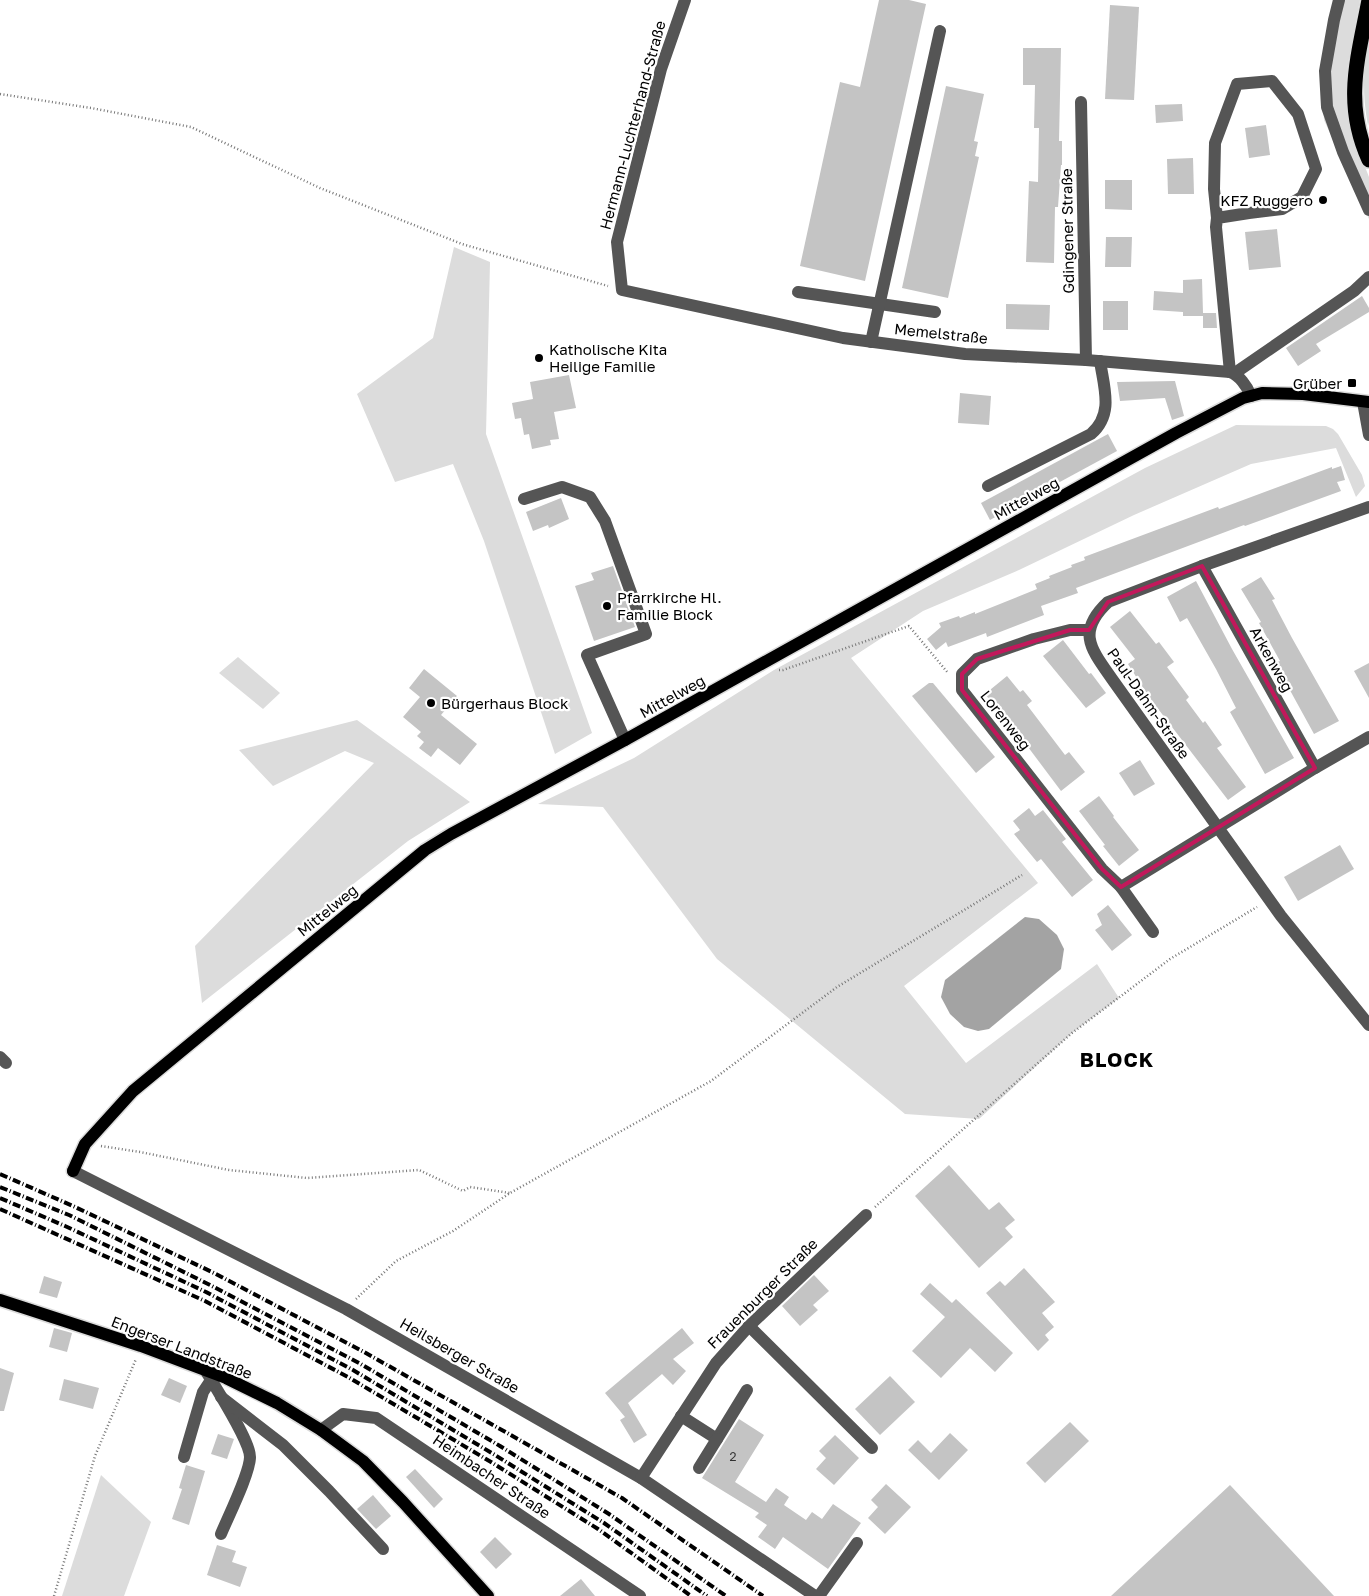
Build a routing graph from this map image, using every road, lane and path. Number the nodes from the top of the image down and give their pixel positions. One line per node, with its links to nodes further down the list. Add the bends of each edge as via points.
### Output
1 (685, 0): 11 (street, Hermann-Luchterhand-Straße, via 661,69 617,242)
2 (1339, 0): 8 (street, via 1325,71 1327,107)
3 (1369, 0): 7 (highway, via 1355,72 1354,99 1361,142)
4 (940, 31): 13 (street)
5 (0, 94): 11 (path, via 191,127 320,188 462,244)
6 (1081, 102): 16 (street, Gdingener Straße)
7 (1369, 160)
8 (1369, 210)
9 (1217, 223): 9 (street, via 1215,144 1237,84 1272,81 1298,114 1316,169 1302,197 1282,209 1249,213); 18 (street)
10 (1369, 277): 18 (street, via 1354,291)
11 (622, 290): 15 (street, Memelstraße)
12 (798, 292): 13 (street)
13 (880, 304): 14 (street); 15 (street)
14 (935, 312)
15 (871, 342): 16 (street, Memelstraße, via 965,354)
16 (1086, 360): 17 (street, Memelstraße)
17 (1100, 361): 18 (street, Memelstraße); 22 (street, via 1106,403 1098,428)
18 (1232, 372): 19 (street)
19 (1251, 396): 20 (main road, Mittelweg, via 1262,393 1303,394); 27 (main road, Mittelweg, via 1176,433)
20 (1366, 402): 21 (street)
21 (1369, 435)
22 (988, 486)
23 (524, 499): 30 (street, via 562,487 590,497 605,521 646,634 587,655)
24 (1369, 507): 25 (street)
25 (1202, 566): 26 (street, via 1108,602 1098,611); 31 (street, Arkenweg)
26 (1089, 630): 28 (street, Lorenweg, via 1070,630 1034,639 977,660 962,674); 32 (street, Paul-Dahm-Straße, via 1092,651)
27 (758, 666): 28 (path, via 783,670 909,626); 30 (main road, Mittelweg)
28 (962, 690): 34 (street, Lorenweg, via 1102,869)
29 (1369, 737): 31 (street)
30 (625, 740): 38 (main road, Mittelweg, via 425,850 133,1091)
31 (1315, 768): 32 (street)
32 (1218, 828): 34 (street); 35 (street, Paul-Dahm-Straße)
33 (1022, 875): 40 (path, via 836,987 711,1081)
34 (1122, 887): 36 (street, Lorenweg)
35 (1269, 900): 37 (street, Paul-Dahm-Straße); 41 (path, via 1170,959 1072,1033)
36 (1153, 932)
37 (1369, 1025)
38 (85, 1144): 39 (main road, Mittelweg); 40 (path, via 229,1170 307,1178 419,1170 463,1190 470,1187)
39 (73, 1171): 43 (street, Heilsberger Straße)
40 (510, 1193): 43 (path, via 453,1231 396,1261)
41 (866, 1215): 44 (street, Frauenburger Straße)
42 (0, 1300): 45 (main road, Engerser Landstraße)
43 (346, 1309): 55 (street, Heilsberger Straße)
44 (749, 1326): 49 (street, Frauenburger Straße, via 716,1363); 52 (street)
45 (141, 1346): 46 (main road, Engerser Landstraße); 59 (path, via 95,1456)
46 (209, 1375): 48 (street); 50 (main road, Engerser Landstraße, via 226,1378 277,1403); 53 (street)
47 (747, 1390): 51 (street)
48 (221, 1397): 56 (street, via 246,1443 250,1458); 58 (street, via 283,1445)
49 (682, 1416): 51 (street); 55 (street, Frauenburger Straße)
50 (320, 1430): 60 (main road, Engerser Landstraße, via 363,1461); 61 (street, Heimbacher Straße, via 344,1414 376,1418)
51 (718, 1438): 54 (street)
52 (872, 1448)
53 (184, 1457)
54 (699, 1468)
55 (641, 1478): 62 (street, Heilsberger Straße)
56 (221, 1534)
57 (857, 1543): 62 (street)
58 (383, 1549)
59 (54, 1596)
60 (488, 1596)
61 (640, 1596)
62 (817, 1596)

